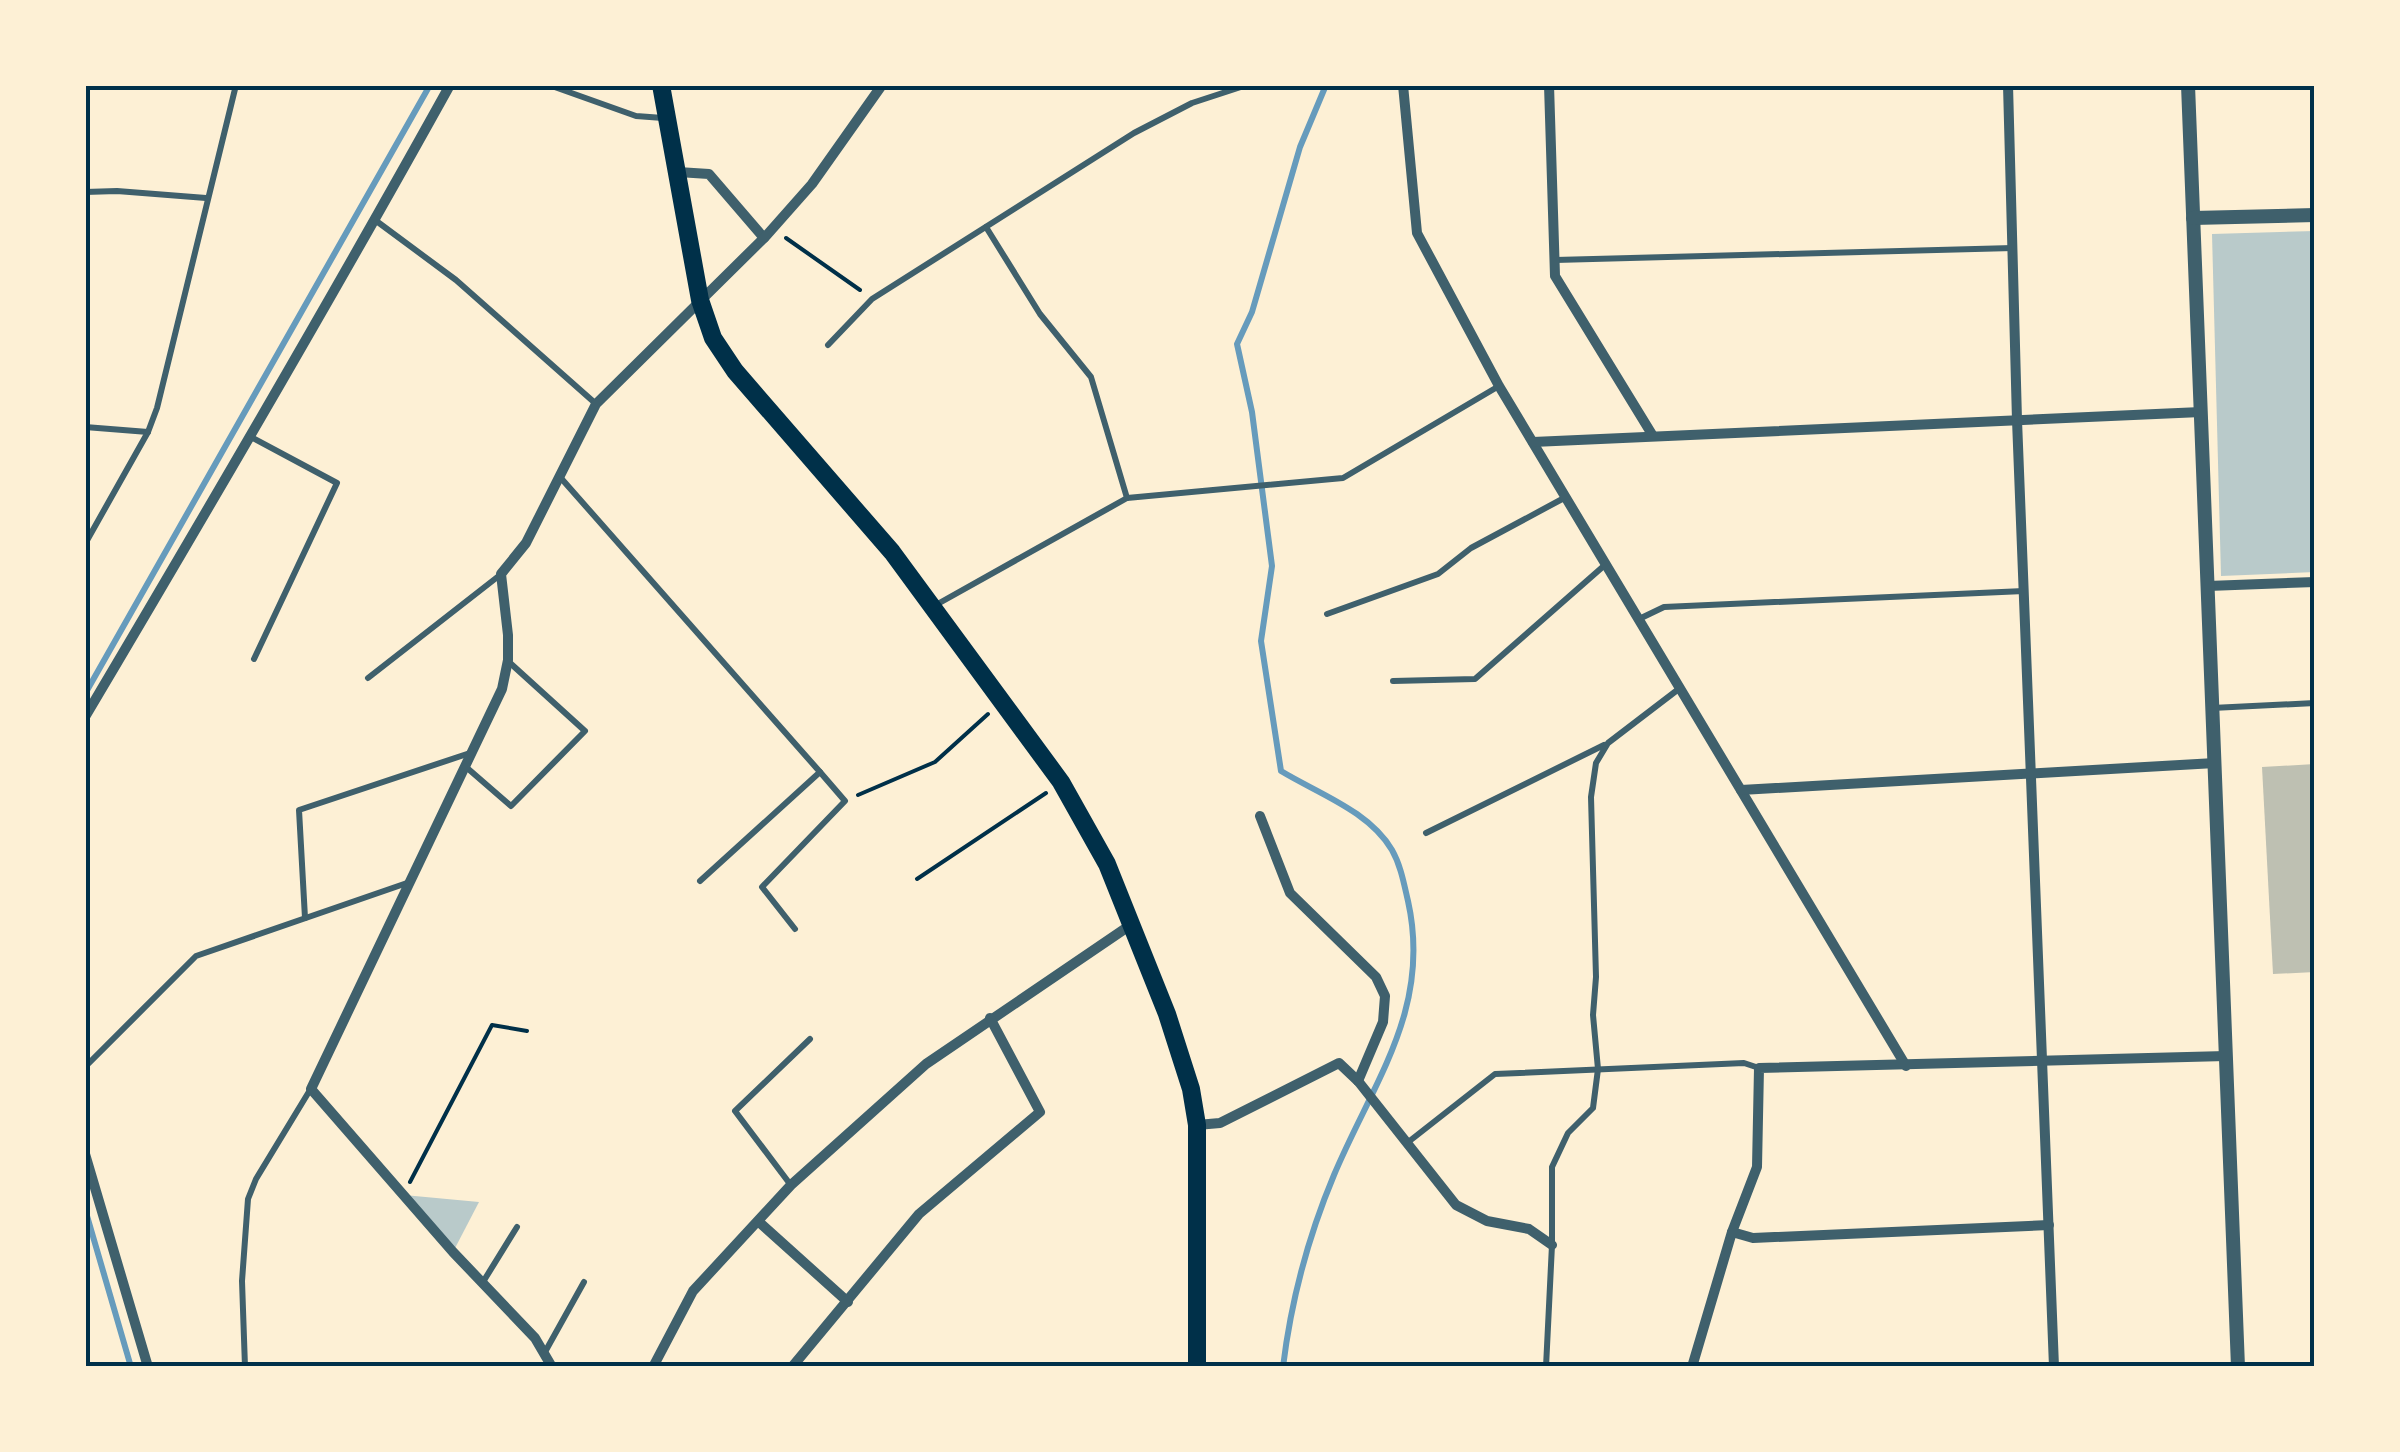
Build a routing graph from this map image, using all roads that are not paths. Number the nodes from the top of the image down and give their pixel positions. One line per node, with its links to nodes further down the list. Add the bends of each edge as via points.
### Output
1 (236, 85): 15 (lane)
2 (450, 85): 18 (street)
3 (550, 85): 12 (lane, via 636,116)
4 (661, 85): 12 (main road)
5 (882, 85): 20 (street, via 812,184)
6 (1247, 85): 19 (lane, via 1134,133)
7 (1403, 85): 25 (street, via 1418,233)
8 (1590, 85): 11 (lane)
9 (2008, 85): 21 (street)
10 (2188, 85): 17 (street)
11 (1549, 86): 22 (street)
12 (668, 118): 13 (main road)
13 (678, 172): 20 (street, via 709,174); 23 (main road)
14 (85, 192): 15 (lane)
15 (206, 198): 30 (lane)
16 (2315, 215): 17 (street)
17 (2193, 218): 27 (street)
18 (375, 220): 26 (lane, via 456,280); 32 (street)
19 (986, 227): 24 (lane, via 872,298); 36 (lane, via 1040,314 1091,377)
20 (764, 238): 23 (street)
21 (2012, 248): 22 (lane); 28 (street)
22 (1554, 260): 31 (street, via 1555,276)
23 (700, 300): 26 (street); 45 (main road, via 713,338 735,371)
24 (828, 346)
25 (1498, 386): 33 (street); 36 (lane, via 1343,478)
26 (596, 404): 34 (street)
27 (2201, 412): 28 (street); 43 (street)
28 (2017, 420): 31 (street); 44 (street)
29 (85, 427): 30 (lane)
30 (148, 432): 38 (lane)
31 (1652, 436): 33 (street)
32 (251, 437): 48 (lane, via 336,484); 55 (street)
33 (1533, 442): 35 (street)
34 (559, 476): 41 (street, via 526,543); 60 (lane)
35 (1566, 497): 40 (street); 46 (lane, via 1471,548 1438,574)
36 (1126, 498): 45 (lane)
37 (85, 521): 38 (lane)
38 (100, 522): 39 (lane)
39 (85, 544)
40 (1606, 564): 47 (street); 51 (lane, via 1475,679)
41 (501, 574): 49 (street); 50 (lane)
42 (2315, 582): 43 (street)
43 (2208, 586): 54 (street)
44 (2024, 592): 47 (lane, via 1664,607); 61 (street)
45 (933, 606): 68 (main road, via 1062,782)
46 (1326, 614)
47 (1639, 619): 52 (street)
48 (254, 658)
49 (508, 660): 57 (street); 59 (lane, via 585,732 511,806)
50 (368, 678)
51 (1394, 681)
52 (1680, 688): 56 (lane); 62 (street)
53 (2315, 703): 54 (lane)
54 (2212, 708): 58 (street)
55 (85, 717)
56 (1608, 744): 64 (lane); 77 (lane, via 1596,763 1591,797)
57 (472, 753): 59 (street); 67 (lane, via 298,810)
58 (2214, 763): 61 (street); 72 (street)
59 (465, 767): 66 (street)
60 (820, 772): 65 (lane); 69 (lane, via 844,801 762,887)
61 (2031, 772): 62 (street); 73 (street)
62 (1741, 790): 74 (street)
63 (1260, 816): 78 (street, via 1290,893 1376,977 1385,996 1383,1022)
64 (1426, 833)
65 (700, 881)
66 (407, 883): 67 (lane); 79 (street)
67 (304, 918): 75 (lane, via 196,956)
68 (1132, 924): 70 (street); 80 (main road, via 1182,1059)
69 (795, 929)
70 (990, 1018): 83 (street, via 926,1064); 91 (street, via 1040,1112 919,1214)
71 (810, 1038): 83 (lane, via 735,1112)
72 (2226, 1056): 73 (street); 102 (street)
73 (2042, 1062): 74 (street); 85 (street)
74 (1906, 1066): 76 (street)
75 (85, 1068)
76 (1759, 1068): 77 (lane, via 1744,1062); 87 (street, via 1756,1167)
77 (1598, 1069): 81 (lane, via 1496,1074); 88 (lane, via 1593,1108 1568,1134 1552,1166)
78 (1358, 1081): 80 (street, via 1339,1063 1220,1122); 81 (street)
79 (311, 1089): 90 (street); 94 (lane, via 248,1199)
80 (1198, 1125): 98 (main road)
81 (1406, 1144): 88 (street, via 1456,1206 1487,1222 1530,1229)
82 (85, 1154): 93 (street)
83 (791, 1185): 84 (street)
84 (759, 1222): 91 (street); 96 (street, via 693,1291)
85 (2049, 1225): 87 (street, via 1754,1238); 101 (street)
86 (517, 1228): 90 (lane)
87 (1732, 1232): 100 (street)
88 (1552, 1245): 99 (lane)
89 (584, 1282): 92 (lane)
90 (483, 1283): 92 (street)
91 (848, 1302): 97 (street)
92 (544, 1353): 95 (street)
93 (148, 1367)
94 (244, 1367)
95 (552, 1367)
96 (653, 1367)
97 (792, 1367)
98 (1197, 1367)
99 (1546, 1367)
100 (1692, 1367)
101 (2054, 1367)
102 (2238, 1367)

